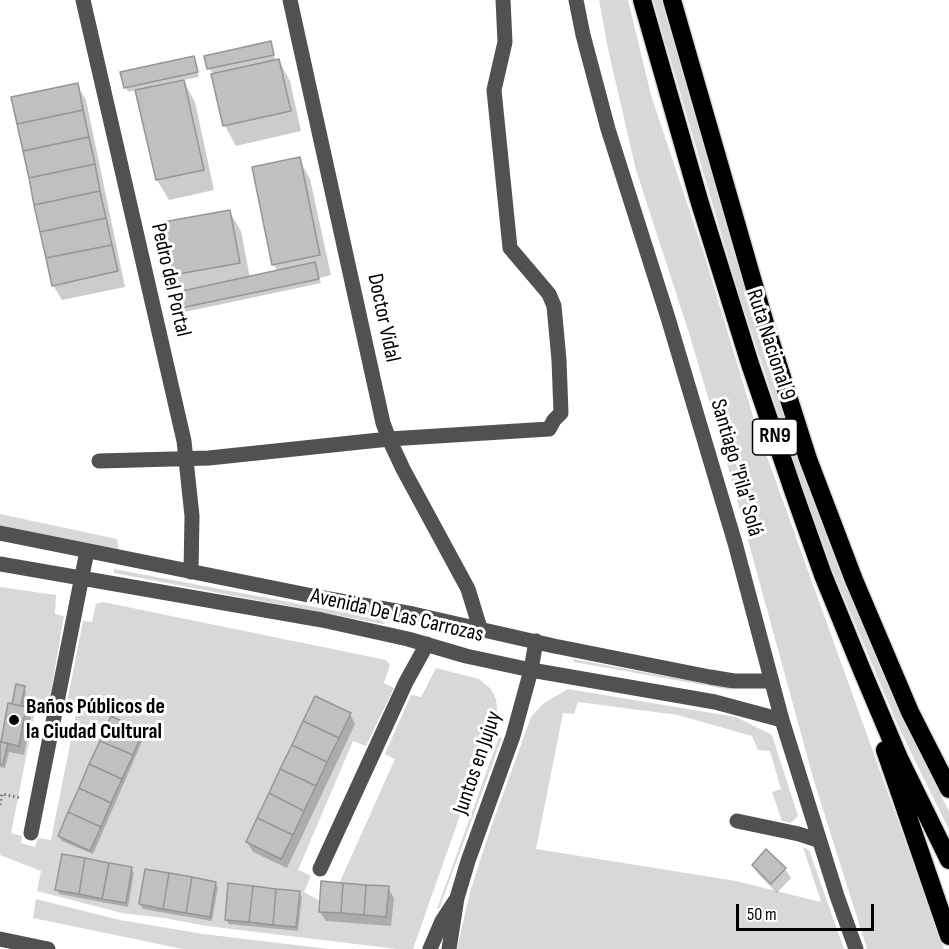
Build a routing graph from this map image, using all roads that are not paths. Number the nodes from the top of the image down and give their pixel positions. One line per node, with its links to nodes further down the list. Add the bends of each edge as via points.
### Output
1 (83, 0): 8 (street, Pedro del Portal, via 181,430)
2 (290, 0): 7 (street, Doctor Vidal)
3 (503, 0): 7 (street, via 505,42 494,90 510,248 549,294 554,306 561,413 549,429)
4 (576, 0): 22 (street, Santiago "Pila" Solá, via 597,91 715,476)
5 (642, 0): 20 (highway, Ruta Nacional 9 / RN9, via 750,364 823,575)
6 (672, 0): 24 (highway, Ruta Nacional 9 / RN9, via 808,459 896,679)
7 (389, 439): 8 (street); 16 (street, Doctor Vidal, via 468,589)
8 (184, 458): 9 (street); 13 (street, Pedro del Portal, via 192,516)
9 (99, 461)
10 (0, 533): 11 (street, Avenida De Las Carrozas)
11 (87, 551): 13 (street, Avenida De Las Carrozas); 14 (street)
12 (0, 564): 14 (street, Avenida De Las Carrozas)
13 (191, 573): 15 (street, Avenida De Las Carrozas)
14 (82, 577): 17 (street, Avenida De Las Carrozas); 26 (street)
15 (413, 614): 16 (street, Avenida De Las Carrozas); 17 (street)
16 (480, 628): 18 (street, Avenida De Las Carrozas)
17 (408, 639): 19 (street, Avenida De Las Carrozas)
18 (536, 641): 21 (street, Juntos en Jujuy); 22 (street, Avenida De Las Carrozas, via 734,681)
19 (427, 644): 21 (street, Avenida De Las Carrozas); 29 (street)
20 (861, 668): 28 (highway, Ruta Nacional 9 / RN9); 31 (highway, via 889,763)
21 (531, 670): 23 (street, Avenida De Las Carrozas, via 715,702); 30 (street, Juntos en Jujuy, via 513,736)
22 (772, 681): 23 (street, Santiago "Pila" Solá)
23 (782, 720): 27 (street, Santiago "Pila" Solá)
24 (949, 789)
25 (737, 820): 27 (street)
26 (31, 833)
27 (820, 841): 36 (street, Santiago "Pila" Solá)
28 (949, 860)
29 (320, 869)
30 (457, 898): 34 (street); 35 (street)
31 (949, 936)
32 (0, 939): 33 (street)
33 (48, 949)
34 (430, 949)
35 (449, 949)
36 (856, 949)

